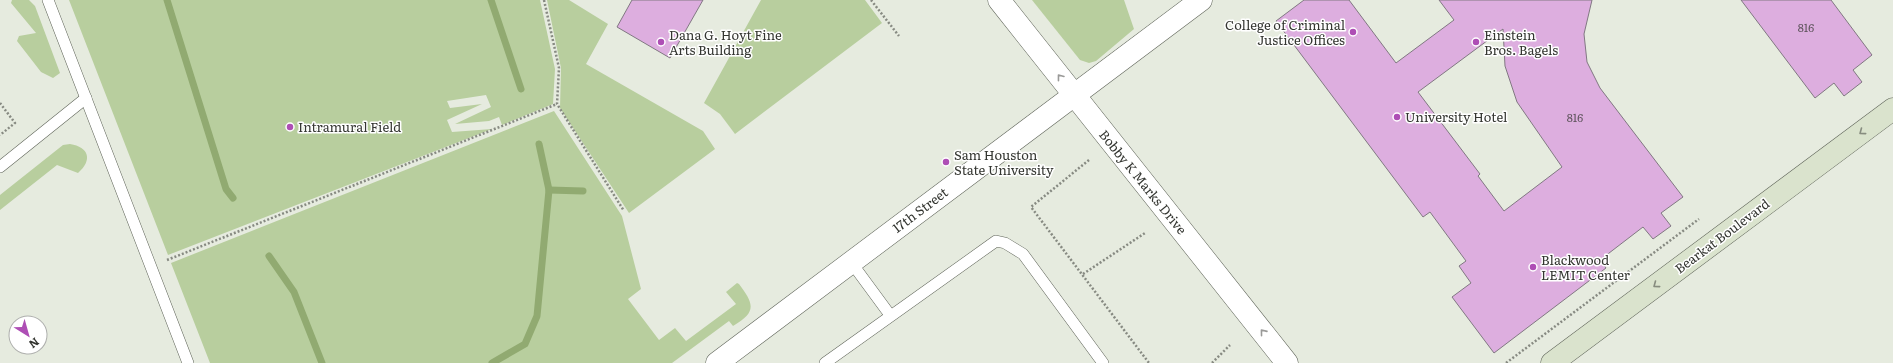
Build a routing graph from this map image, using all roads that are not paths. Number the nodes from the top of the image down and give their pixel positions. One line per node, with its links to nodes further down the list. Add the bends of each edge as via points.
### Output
1 (48, 0): 5 (lane)
2 (999, 0): 4 (street, Bobby K Marks Drive, one-way to 2)
3 (1201, 0): 4 (street, 17th Street)
4 (1073, 94): 8 (street, 17th Street); 14 (street, Bobby K Marks Drive, one-way to 4)
5 (86, 98): 7 (lane); 10 (lane)
6 (1893, 109): 15 (street, Bearkat Boulevard, one-way to 15)
7 (0, 167)
8 (851, 262): 9 (lane); 11 (street, 17th Street)
9 (890, 315): 12 (lane); 13 (lane, via 986,247 996,241 1006,243 1022,254)
10 (188, 363)
11 (717, 363)
12 (825, 363)
13 (1103, 363)
14 (1287, 363)
15 (1552, 363)

